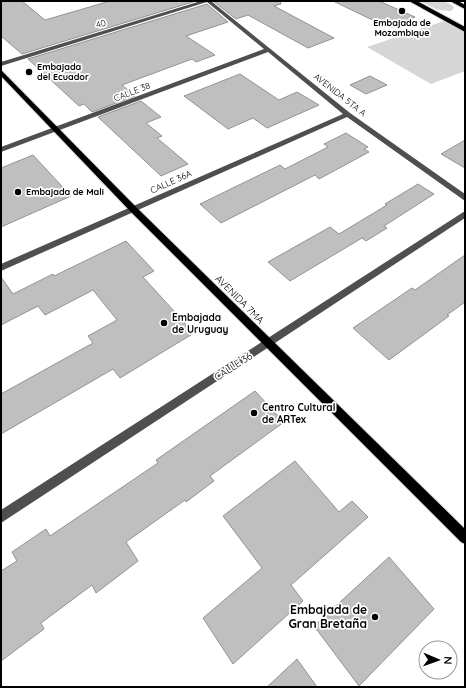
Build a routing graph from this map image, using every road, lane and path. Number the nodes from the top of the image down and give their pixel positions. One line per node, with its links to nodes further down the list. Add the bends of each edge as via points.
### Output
1 (207, 1): 6 (street, AVENIDA 5TA A); 7 (street, 40)
2 (412, 1): 5 (highway)
3 (453, 1): 4 (highway)
4 (465, 7)
5 (465, 30)
6 (268, 50): 9 (street, AVENIDA 5TA A); 10 (street, CALLE 38)
7 (1, 64)
8 (1, 72): 10 (main road, AVENIDA 7MA)
9 (348, 114): 12 (street, AVENIDA 5TA A); 13 (street, CALLE 36A)
10 (58, 130): 11 (street, CALLE 38); 13 (main road, AVENIDA 7MA)
11 (1, 150)
12 (465, 198)
13 (134, 210): 15 (street, CALLE 36A); 16 (main road, AVENIDA 7MA)
14 (465, 214): 16 (street, CALLE 36)
15 (1, 268)
16 (269, 343): 17 (street, CALLE 36); 18 (main road, AVENIDA 7MA)
17 (1, 517)
18 (465, 538)

